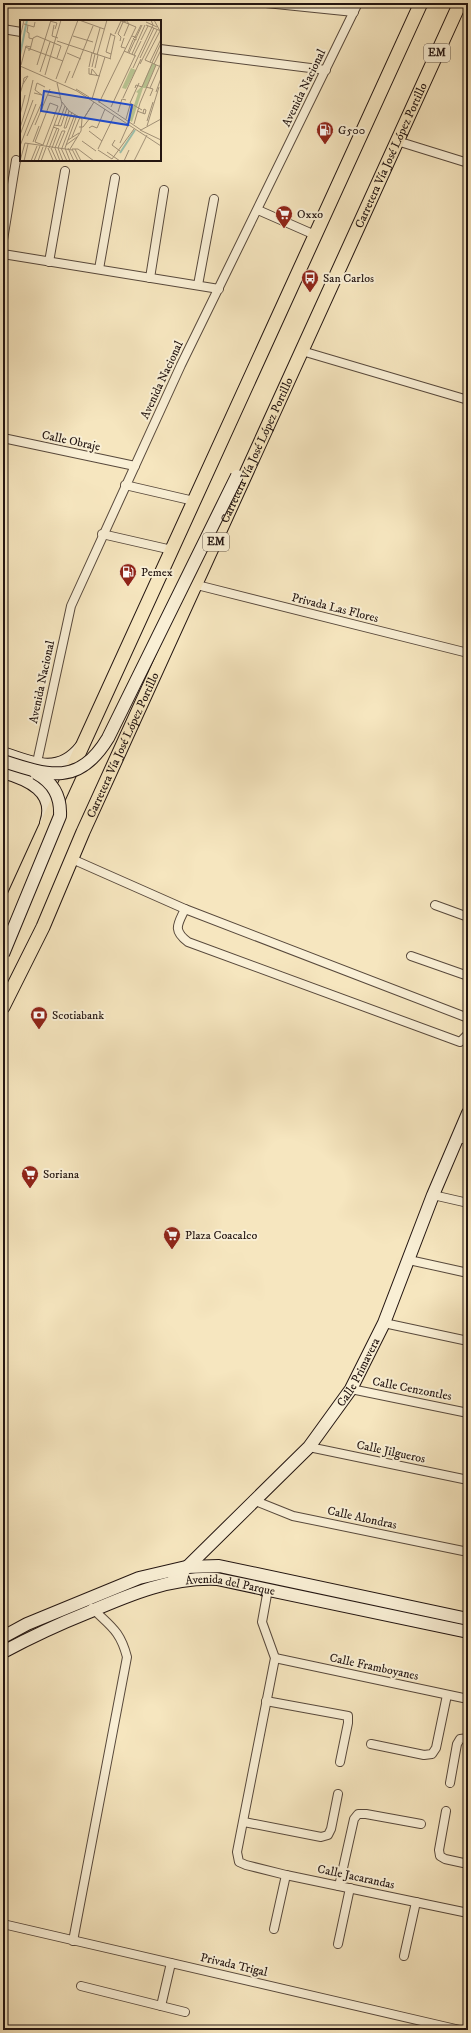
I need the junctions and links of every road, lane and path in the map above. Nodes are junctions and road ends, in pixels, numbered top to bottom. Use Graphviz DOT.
graph roads {
  1 [pos="266,3"];
  2 [pos="358,3"];
  3 [pos="421,3"];
  4 [pos="462,6"];
  5 [pos="354,12"];
  6 [pos="3,30"];
  7 [pos="20,32"];
  8 [pos="161,49"];
  9 [pos="326,70"];
  10 [pos="397,140"];
  11 [pos="16,160"];
  12 [pos="468,163"];
  13 [pos="64,171"];
  14 [pos="115,178"];
  15 [pos="164,190"];
  16 [pos="214,199"];
  17 [pos="258,210"];
  18 [pos="315,235"];
  19 [pos="3,240"];
  20 [pos="3,254"];
  21 [pos="50,262"];
  22 [pos="99,269"];
  23 [pos="150,278"];
  24 [pos="198,285"];
  25 [pos="219,289"];
  26 [pos="302,351"];
  27 [pos="284,390"];
  28 [pos="468,400"];
  29 [pos="3,438"];
  30 [pos="135,466"];
  31 [pos="125,485"];
  32 [pos="194,501"];
  33 [pos="102,534"];
  34 [pos="172,550"];
  35 [pos="196,586"];
  36 [pos="468,653"];
  37 [pos="83,744"];
  38 [pos="3,753"];
  39 [pos="3,761"];
  40 [pos="37,764"];
  41 [pos="3,772"];
  42 [pos="32,783"];
  43 [pos="44,831"];
  44 [pos="72,859"];
  45 [pos="435,905"];
  46 [pos="185,909"];
  47 [pos="5,913"];
  48 [pos="468,917"];
  49 [pos="3,954"];
  50 [pos="411,956"];
  51 [pos="468,976"];
  52 [pos="3,1007"];
  53 [pos="468,1018"];
  54 [pos="468,1034"];
  55 [pos="468,1113"];
  56 [pos="463,1138"];
  57 [pos="433,1195"];
  58 [pos="468,1203"];
  59 [pos="409,1260"];
  60 [pos="468,1273"];
  61 [pos="384,1323"];
  62 [pos="468,1341"];
  63 [pos="351,1389"];
  64 [pos="468,1413"];
  65 [pos="309,1447"];
  66 [pos="468,1480"];
  67 [pos="253,1500"];
  68 [pos="468,1552"];
  69 [pos="186,1567"];
  70 [pos="172,1582"];
  71 [pos="268,1589"];
  72 [pos="85,1600"];
  73 [pos="94,1610"];
  74 [pos="468,1619"];
  75 [pos="468,1632"];
  76 [pos="3,1637"];
  77 [pos="3,1652"];
  78 [pos="275,1658"];
  79 [pos="447,1695"];
  80 [pos="468,1699"];
  81 [pos="266,1701"];
  82 [pos="468,1738"];
  83 [pos="371,1744"];
  84 [pos="340,1762"];
  85 [pos="450,1783"];
  86 [pos="338,1794"];
  87 [pos="446,1811"];
  88 [pos="244,1822"];
  89 [pos="421,1824"];
  90 [pos="468,1864"];
  91 [pos="286,1875"];
  92 [pos="339,1886"];
  93 [pos="350,1888"];
  94 [pos="416,1902"];
  95 [pos="468,1913"];
  96 [pos="3,1924"];
  97 [pos="274,1930"];
  98 [pos="73,1941"];
  99 [pos="338,1944"];
  100 [pos="404,1956"];
  101 [pos="171,1963"];
  102 [pos="82,1986"];
  103 [pos="161,2006"];
  104 [pos="185,2012"];
  105 [pos="460,2030"];
  1 -- 5 [label="street"];
  2 -- 5 [label="street, Avenida Nacional"];
  3 -- 18 [label="main road"];
  4 -- 10 [label="main road, Carretera Vía José López Portillo / EM"];
  5 -- 9 [label="street, Avenida Nacional"];
  6 -- 7 [label="street"];
  8 -- 9 [label="street"];
  9 -- 17 [label="street, Avenida Nacional"];
  10 -- 12 [label="street"];
  10 -- 26 [label="main road, Carretera Vía José López Portillo / EM"];
  11 -- 19 [label="street"];
  13 -- 21 [label="street"];
  14 -- 22 [label="street"];
  15 -- 23 [label="street"];
  16 -- 24 [label="street"];
  17 -- 18 [label="street"];
  17 -- 25 [label="street, Avenida Nacional"];
  18 -- 32 [label="main road"];
  20 -- 21 [label="street"];
  21 -- 22 [label="street"];
  22 -- 23 [label="street"];
  23 -- 24 [label="street"];
  24 -- 25 [label="street"];
  25 -- 30 [label="street, Avenida Nacional"];
  26 -- 27 [label="main road, Carretera Vía José López Portillo / EM"];
  26 -- 28 [label="street"];
  27 -- 35 [label="main road, Carretera Vía José López Portillo / EM"];
  27 -- 39 [label="street, bridge"];
  29 -- 30 [label="street, Calle Obraje"];
  30 -- 31 [label="street, Avenida Nacional"];
  31 -- 32 [label="street"];
  31 -- 33 [label="street, Avenida Nacional"];
  32 -- 34 [label="main road"];
  33 -- 34 [label="street"];
  33 -- 40 [label="street, Avenida Nacional"];
  34 -- 37 [label="main road"];
  35 -- 36 [label="street, Privada Las Flores"];
  35 -- 44 [label="main road, Carretera Vía José López Portillo / EM"];
  37 -- 40 [label="street"];
  37 -- 43 [label="main road"];
  38 -- 40 [label="street"];
  39 -- 49 [label="street, bridge"];
  40 -- 42 [label="street, Avenida Nacional"];
  41 -- 42 [label="street"];
  42 -- 43 [label="street"];
  43 -- 47 [label="main road"];
  44 -- 46 [label="street"];
  44 -- 52 [label="main road, Carretera Vía José López Portillo / EM"];
  45 -- 48 [label="street"];
  46 -- 53 [label="street"];
  46 -- 54 [label="street"];
  50 -- 51 [label="street"];
  55 -- 56 [label="street, Calle Primavera"];
  56 -- 57 [label="street, Calle Primavera"];
  57 -- 58 [label="street"];
  57 -- 59 [label="street, Calle Primavera"];
  59 -- 60 [label="street"];
  59 -- 61 [label="street, Calle Primavera"];
  61 -- 62 [label="street"];
  61 -- 63 [label="street, Calle Primavera"];
  63 -- 64 [label="street, Calle Cenzontles"];
  63 -- 65 [label="street, Calle Primavera"];
  65 -- 66 [label="street, Calle Jilgueros"];
  65 -- 67 [label="street, Calle Primavera"];
  67 -- 68 [label="street, Calle Alondras"];
  67 -- 69 [label="street, Calle Primavera"];
  69 -- 70 [label="street, Calle Primavera"];
  69 -- 72 [label="street, Avenida del Parque"];
  69 -- 74 [label="street, Avenida del Parque"];
  70 -- 71 [label="street, Avenida del Parque"];
  70 -- 73 [label="street, Avenida del Parque"];
  71 -- 75 [label="street, Avenida del Parque"];
  71 -- 78 [label="street"];
  72 -- 73 [label="street"];
  72 -- 76 [label="street, Avenida del Parque"];
  73 -- 77 [label="street, Avenida del Parque"];
  73 -- 98 [label="street"];
  78 -- 79 [label="street, Calle Framboyanes"];
  78 -- 81 [label="street"];
  79 -- 80 [label="street, Calle Framboyanes"];
  79 -- 83 [label="street"];
  81 -- 84 [label="street"];
  81 -- 88 [label="street"];
  82 -- 85 [label="street"];
  86 -- 88 [label="street"];
  87 -- 90 [label="street"];
  88 -- 91 [label="street, Calle Jacarandas"];
  89 -- 92 [label="street"];
  91 -- 92 [label="street, Calle Jacarandas"];
  91 -- 97 [label="street"];
  92 -- 93 [label="street, Calle Jacarandas"];
  93 -- 94 [label="street, Calle Jacarandas"];
  93 -- 99 [label="street"];
  94 -- 95 [label="street, Calle Jacarandas"];
  94 -- 100 [label="street"];
  96 -- 98 [label="street, Privada Trigal"];
  98 -- 101 [label="street, Privada Trigal"];
  101 -- 103 [label="street"];
  101 -- 105 [label="street, Privada Trigal"];
  102 -- 103 [label="street"];
  103 -- 104 [label="street"];
}
